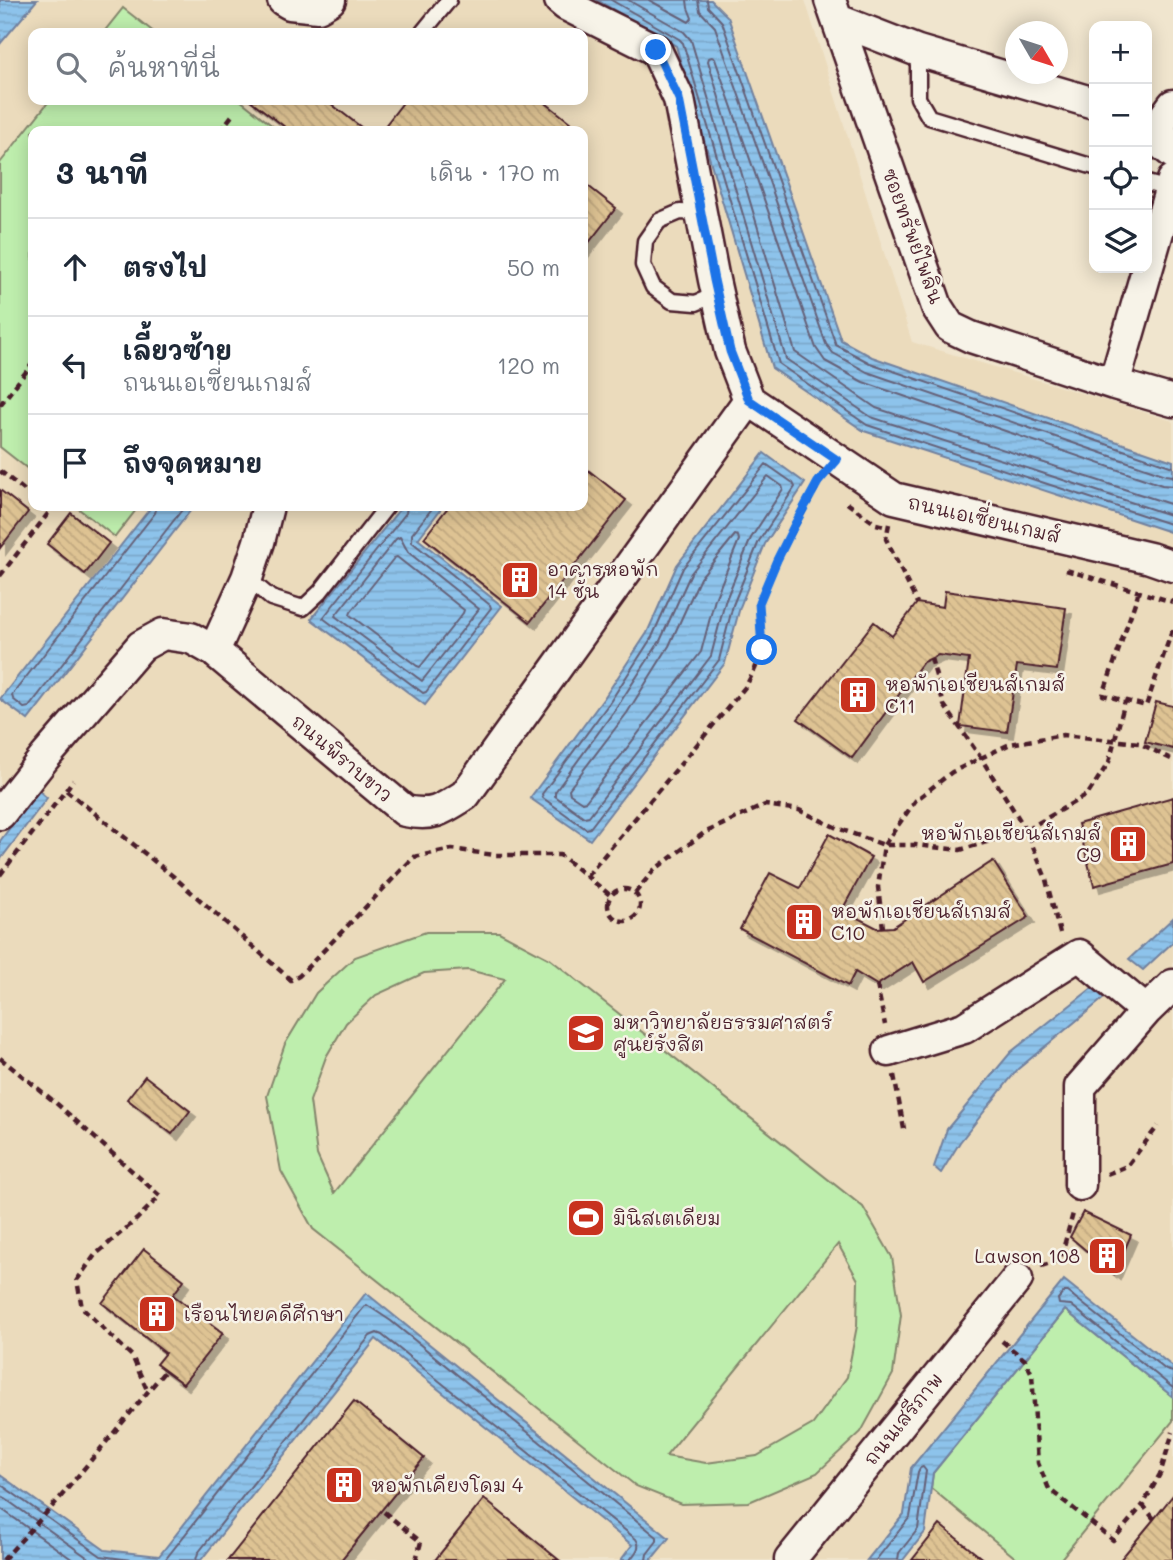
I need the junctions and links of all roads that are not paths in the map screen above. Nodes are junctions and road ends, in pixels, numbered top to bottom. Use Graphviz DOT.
graph roads {
  1 [pos="283,0"];
  2 [pos="330,0"];
  3 [pos="449,0"];
  4 [pos="559,0"];
  5 [pos="834,10"];
  6 [pos="426,28"];
  7 [pos="918,51"];
  8 [pos="1089,102"];
  9 [pos="1160,115"];
  10 [pos="1173,153"];
  11 [pos="1089,165"];
  12 [pos="1163,184"];
  13 [pos="702,213"];
  14 [pos="717,294"];
  15 [pos="1114,384"];
  16 [pos="749,400"];
  17 [pos="1173,401"];
  18 [pos="267,511"];
  19 [pos="383,511"];
  20 [pos="1161,562"];
  21 [pos="247,578"];
  22 [pos="214,651"];
  23 [pos="0,814"];
  24 [pos="1173,985"];
  25 [pos="1146,1011"];
  26 [pos="889,1051"];
  27 [pos="1080,1185"];
  28 [pos="1017,1279"];
  29 [pos="790,1560"];
  1 -- 2 [label="street"];
  3 -- 6 [label="lane"];
  4 -- 13 [label="street"];
  5 -- 7 [label="street"];
  5 -- 15 [label="street, ซอยทรัพย์ไพลิน"];
  7 -- 8 [label="street"];
  7 -- 11 [label="lane"];
  9 -- 10 [label="street"];
  12 -- 15 [label="street"];
  13 -- 14 [label="street"];
  13 -- 14 [label="lane"];
  14 -- 16 [label="street"];
  15 -- 17 [label="street, ซอยทรัพย์ไพลิน"];
  16 -- 20 [label="street, ถนนเอเซี่ยนเกมส์"];
  16 -- 22 [label="street, ถนนพิราบขาว"];
  18 -- 21 [label="street"];
  19 -- 21 [label="lane"];
  21 -- 22 [label="street"];
  22 -- 23 [label="street, ถนนพิราบขาว"];
  24 -- 25 [label="street"];
  25 -- 26 [label="street"];
  25 -- 27 [label="street"];
  28 -- 29 [label="street, ถนนเสรีภาพ"];
}
